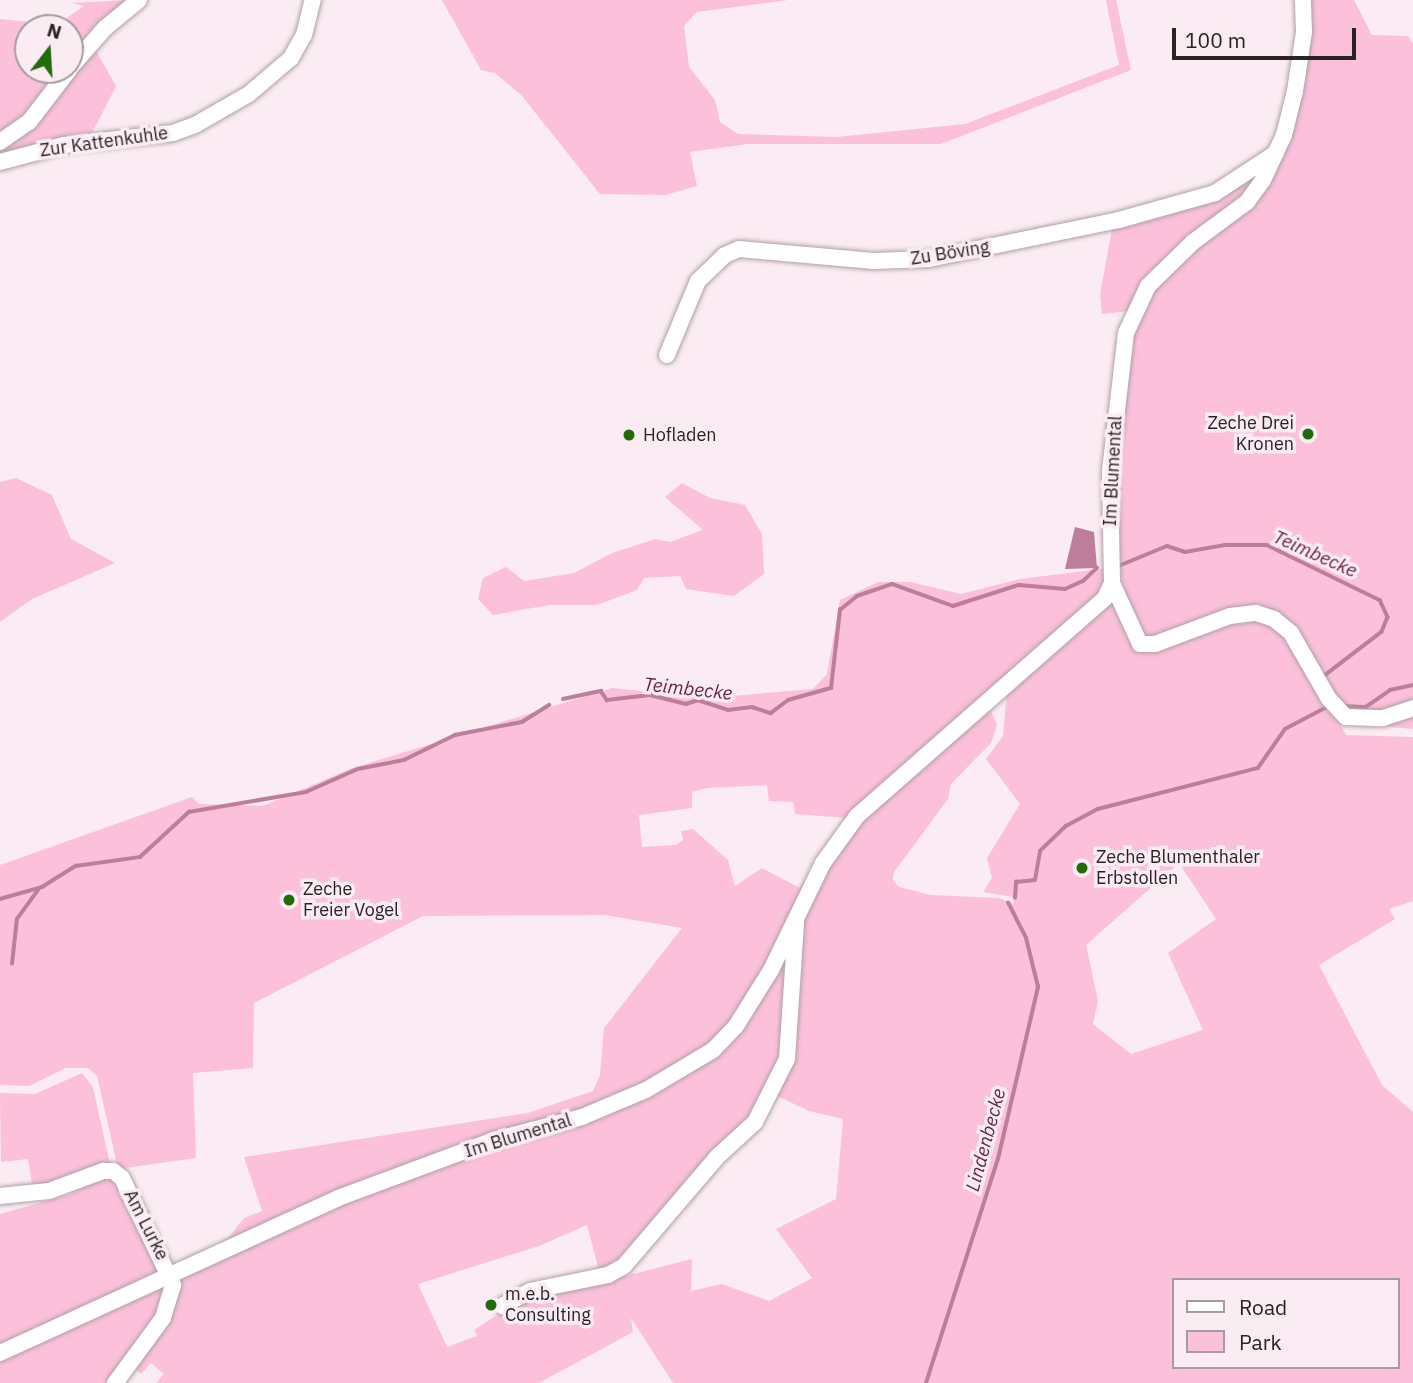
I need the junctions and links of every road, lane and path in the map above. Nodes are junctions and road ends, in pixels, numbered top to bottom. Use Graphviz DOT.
graph roads {
  1 [pos="139,0"];
  2 [pos="313,0"];
  3 [pos="1303,0"];
  4 [pos="84,52"];
  5 [pos="57,84"];
  6 [pos="0,142"];
  7 [pos="1276,153"];
  8 [pos="0,162"];
  9 [pos="667,355"];
  10 [pos="1111,583"];
  11 [pos="1413,708"];
  12 [pos="796,917"];
  13 [pos="0,1196"];
  14 [pos="172,1274"];
  15 [pos="502,1306"];
  16 [pos="0,1353"];
  17 [pos="115,1383"];
  1 -- 4 [label="street"];
  2 -- 8 [label="street, Zur Kattenkuhle"];
  3 -- 7 [label="street, Im Blumental"];
  5 -- 6 [label="street"];
  7 -- 9 [label="street, Zu Böving"];
  7 -- 10 [label="street, Im Blumental"];
  10 -- 11 [label="street"];
  10 -- 12 [label="street, Im Blumental"];
  12 -- 14 [label="street, Im Blumental"];
  12 -- 15 [label="street, Im Blumental"];
  13 -- 14 [label="street, Am Lurke"];
  14 -- 16 [label="street, Im Blumental"];
  14 -- 17 [label="street"];
}
